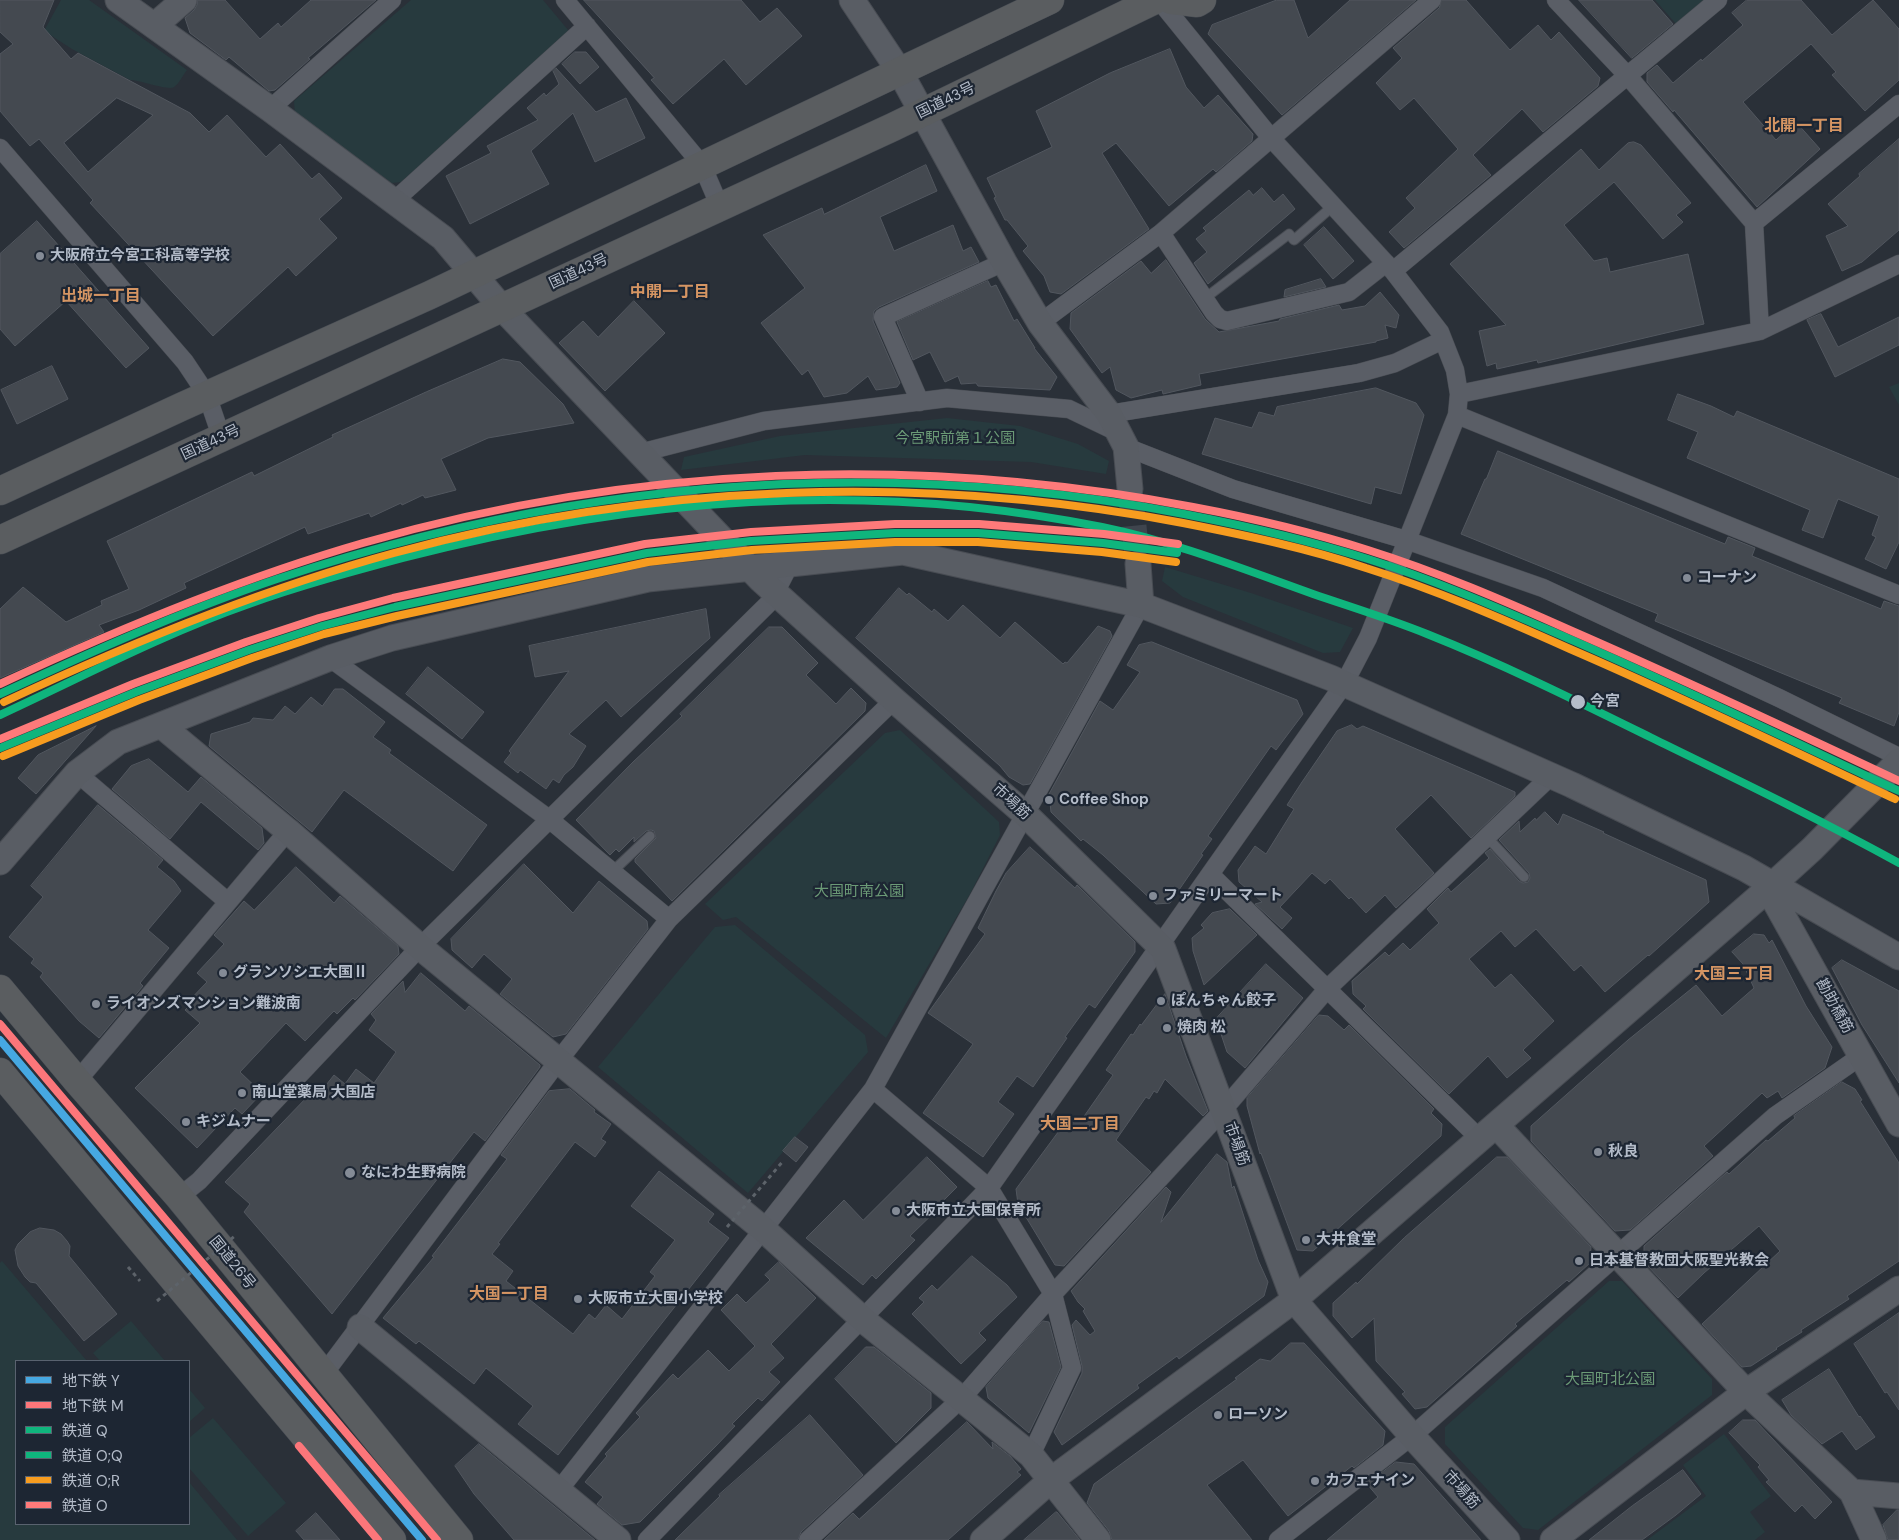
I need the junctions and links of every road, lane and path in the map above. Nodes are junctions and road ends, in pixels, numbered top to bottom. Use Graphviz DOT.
graph roads {
  1 [pos="118,0"];
  2 [pos="184,0"];
  3 [pos="392,0"];
  4 [pos="565,0"];
  5 [pos="1050,0"];
  6 [pos="1155,0"];
  7 [pos="1159,0"];
  8 [pos="1171,0"];
  9 [pos="1202,0"];
  10 [pos="1432,0"];
  11 [pos="1556,0"];
  12 [pos="1718,0"];
  13 [pos="859,2"];
  14 [pos="154,26"];
  15 [pos="587,26"];
  16 [pos="900,72"];
  17 [pos="1627,75"];
  18 [pos="1899,104"];
  19 [pos="270,109"];
  20 [pos="922,113"];
  21 [pos="1271,138"];
  22 [pos="0,148"];
  23 [pos="702,165"];
  24 [pos="394,201"];
  25 [pos="1334,206"];
  26 [pos="720,207"];
  27 [pos="1754,223"];
  28 [pos="1161,233"];
  29 [pos="1004,262"];
  30 [pos="1899,264"];
  31 [pos="1390,267"];
  32 [pos="474,274"];
  33 [pos="1204,299"];
  34 [pos="502,308"];
  35 [pos="1040,323"];
  36 [pos="1760,331"];
  37 [pos="1443,340"];
  38 [pos="1459,394"];
  39 [pos="207,395"];
  40 [pos="920,402"];
  41 [pos="1457,415"];
  42 [pos="1118,432"];
  43 [pos="222,439"];
  44 [pos="640,453"];
  45 [pos="1130,488"];
  46 [pos="0,491"];
  47 [pos="0,540"];
  48 [pos="1406,540"];
  49 [pos="791,562"];
  50 [pos="1138,564"];
  51 [pos="749,567"];
  52 [pos="775,593"];
  53 [pos="1899,595"];
  54 [pos="1141,605"];
  55 [pos="330,658"];
  56 [pos="1344,684"];
  57 [pos="894,700"];
  58 [pos="162,726"];
  59 [pos="1899,757"];
  60 [pos="1899,761"];
  61 [pos="77,773"];
  62 [pos="1551,776"];
  63 [pos="1025,814"];
  64 [pos="549,820"];
  65 [pos="288,831"];
  66 [pos="650,836"];
  67 [pos="1487,837"];
  68 [pos="0,862"];
  69 [pos="612,871"];
  70 [pos="1210,874"];
  71 [pos="1524,877"];
  72 [pos="1771,887"];
  73 [pos="228,902"];
  74 [pos="669,919"];
  75 [pos="1160,945"];
  76 [pos="420,946"];
  77 [pos="1899,957"];
  78 [pos="1328,988"];
  79 [pos="0,989"];
  80 [pos="1861,1056"];
  81 [pos="559,1060"];
  82 [pos="0,1072"];
  83 [pos="77,1081"];
  84 [pos="873,1089"];
  85 [pos="1223,1110"];
  86 [pos="1899,1124"];
  87 [pos="1488,1132"];
  88 [pos="784,1160"];
  89 [pos="989,1188"];
  90 [pos="179,1197"];
  91 [pos="727,1227"];
  92 [pos="763,1230"];
  93 [pos="236,1235"];
  94 [pos="1618,1255"];
  95 [pos="1899,1289"];
  96 [pos="1053,1294"];
  97 [pos="1294,1300"];
  98 [pos="157,1301"];
  99 [pos="862,1318"];
  100 [pos="360,1327"];
  101 [pos="323,1375"];
  102 [pos="1746,1392"];
  103 [pos="962,1398"];
  104 [pos="1412,1436"];
  105 [pos="1031,1454"];
  106 [pos="1051,1480"];
  107 [pos="559,1490"];
  108 [pos="1852,1492"];
  109 [pos="1899,1496"];
  110 [pos="392,1540"];
  111 [pos="459,1540"];
  112 [pos="618,1540"];
  113 [pos="647,1540"];
  114 [pos="808,1540"];
  115 [pos="983,1540"];
  116 [pos="1098,1540"];
  117 [pos="1278,1540"];
  118 [pos="1507,1540"];
  119 [pos="1553,1540"];
  120 [pos="1874,1540"];
  1 -- 14 [label="street, 市場筋"];
  2 -- 14 [label="street"];
  3 -- 19 [label="street"];
  4 -- 15 [label="street"];
  5 -- 16 [label="highway"];
  6 -- 20 [label="highway, 国道43号"];
  7 -- 21 [label="street"];
  8 -- 9 [label="highway"];
  10 -- 21 [label="street"];
  11 -- 17 [label="street"];
  12 -- 17 [label="street"];
  13 -- 16 [label="street"];
  14 -- 19 [label="street, 市場筋"];
  15 -- 23 [label="street"];
  15 -- 24 [label="street"];
  16 -- 20 [label="street"];
  16 -- 23 [label="highway"];
  17 -- 27 [label="street"];
  17 -- 31 [label="street"];
  18 -- 27 [label="street"];
  19 -- 24 [label="street, 市場筋"];
  20 -- 26 [label="highway, 国道43号"];
  20 -- 29 [label="street"];
  21 -- 25 [label="street"];
  21 -- 28 [label="street"];
  22 -- 39 [label="street"];
  23 -- 26 [label="street"];
  23 -- 32 [label="highway"];
  24 -- 32 [label="street, 市場筋"];
  25 -- 31 [label="street"];
  25 -- 33 [label="lane"];
  26 -- 34 [label="highway, 国道43号"];
  27 -- 36 [label="street"];
  28 -- 33 [label="street"];
  28 -- 35 [label="street"];
  29 -- 35 [label="street"];
  29 -- 40 [label="street"];
  30 -- 36 [label="street"];
  31 -- 33 [label="street"];
  31 -- 37 [label="street"];
  32 -- 34 [label="street, 市場筋"];
  32 -- 39 [label="highway"];
  34 -- 43 [label="highway, 国道43号"];
  34 -- 44 [label="street, 市場筋"];
  35 -- 42 [label="street"];
  36 -- 38 [label="street"];
  37 -- 38 [label="street"];
  37 -- 42 [label="street"];
  38 -- 41 [label="street"];
  39 -- 43 [label="street"];
  39 -- 46 [label="highway"];
  40 -- 42 [label="street"];
  40 -- 44 [label="street"];
  41 -- 48 [label="street"];
  41 -- 53 [label="street"];
  42 -- 45 [label="street"];
  42 -- 48 [label="street"];
  43 -- 47 [label="highway, 国道43号"];
  44 -- 51 [label="street, 市場筋"];
  48 -- 56 [label="street"];
  48 -- 59 [label="street"];
  49 -- 51 [label="street"];
  49 -- 52 [label="street"];
  49 -- 54 [label="street"];
  50 -- 54 [label="street"];
  51 -- 52 [label="street, 市場筋"];
  51 -- 55 [label="street"];
  52 -- 57 [label="street, 市場筋"];
  52 -- 64 [label="street"];
  54 -- 56 [label="street"];
  54 -- 63 [label="street"];
  55 -- 58 [label="street"];
  55 -- 64 [label="street"];
  56 -- 62 [label="street"];
  56 -- 70 [label="street"];
  57 -- 63 [label="street, 市場筋"];
  57 -- 74 [label="street"];
  58 -- 61 [label="street"];
  58 -- 65 [label="street"];
  60 -- 72 [label="street"];
  61 -- 68 [label="street"];
  61 -- 73 [label="street"];
  62 -- 67 [label="street"];
  62 -- 72 [label="street"];
  63 -- 75 [label="street, 市場筋"];
  63 -- 84 [label="street"];
  64 -- 69 [label="street"];
  64 -- 76 [label="street"];
  65 -- 73 [label="street"];
  65 -- 76 [label="street"];
  66 -- 69 [label="lane"];
  67 -- 71 [label="lane"];
  67 -- 78 [label="street"];
  69 -- 74 [label="street"];
  70 -- 75 [label="street"];
  70 -- 78 [label="street"];
  72 -- 77 [label="street"];
  72 -- 80 [label="street, 勘助橋筋"];
  72 -- 87 [label="street"];
  73 -- 83 [label="street"];
  74 -- 81 [label="street"];
  75 -- 85 [label="street, 市場筋"];
  75 -- 89 [label="street"];
  76 -- 81 [label="street"];
  76 -- 90 [label="street"];
  78 -- 85 [label="street"];
  78 -- 87 [label="street"];
  79 -- 83 [label="highway, 国道26号"];
  80 -- 86 [label="street, 勘助橋筋"];
  80 -- 94 [label="street"];
  81 -- 92 [label="street"];
  81 -- 100 [label="street"];
  82 -- 110 [label="highway"];
  83 -- 90 [label="highway, 国道26号"];
  84 -- 89 [label="street"];
  84 -- 92 [label="street"];
  85 -- 96 [label="street"];
  85 -- 97 [label="street, 市場筋"];
  87 -- 94 [label="street"];
  87 -- 97 [label="street"];
  88 -- 91 [label="path, bridge"];
  89 -- 96 [label="street"];
  89 -- 99 [label="street"];
  90 -- 101 [label="highway, 国道26号"];
  92 -- 99 [label="street"];
  92 -- 107 [label="street"];
  93 -- 98 [label="path, bridge"];
  94 -- 102 [label="street"];
  94 -- 104 [label="street"];
  95 -- 102 [label="street"];
  96 -- 103 [label="street"];
  96 -- 105 [label="street"];
  97 -- 104 [label="street, 市場筋"];
  97 -- 106 [label="street"];
  99 -- 103 [label="street"];
  99 -- 113 [label="street"];
  100 -- 101 [label="street"];
  100 -- 107 [label="street"];
  101 -- 111 [label="highway, 国道26号"];
  102 -- 108 [label="street"];
  102 -- 119 [label="street"];
  103 -- 105 [label="street"];
  103 -- 114 [label="street"];
  104 -- 117 [label="street"];
  104 -- 118 [label="street, 市場筋"];
  105 -- 106 [label="street"];
  106 -- 115 [label="street"];
  106 -- 116 [label="street"];
  107 -- 112 [label="street"];
  108 -- 109 [label="street"];
  108 -- 120 [label="street"];
}
